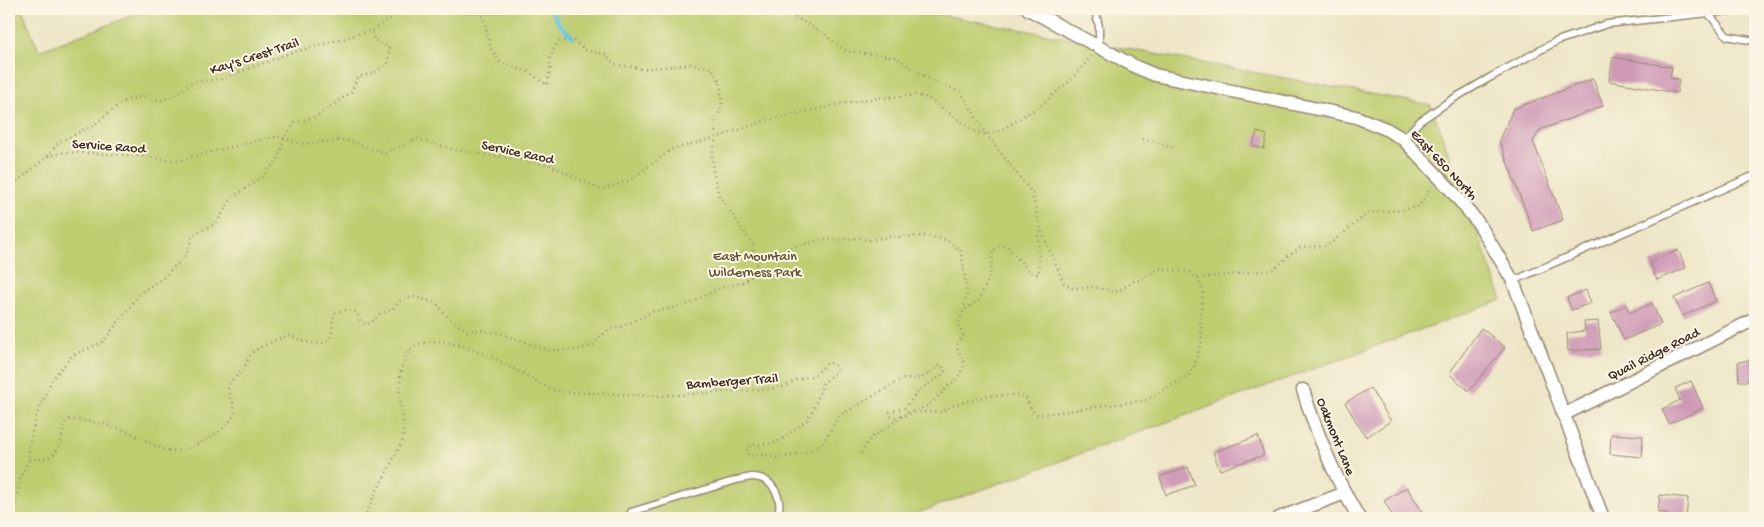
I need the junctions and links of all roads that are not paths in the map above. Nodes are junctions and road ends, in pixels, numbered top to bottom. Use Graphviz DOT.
graph roads {
  1 [pos="1028,9"];
  2 [pos="1095,9"];
  3 [pos="1746,9"];
  4 [pos="1708,13"];
  5 [pos="1755,41"];
  6 [pos="1099,46"];
  7 [pos="1403,139"];
  8 [pos="1755,175"];
  9 [pos="1513,281"];
  10 [pos="1755,318"];
  11 [pos="1303,390"];
  12 [pos="1564,414"];
  13 [pos="1345,493"];
  14 [pos="631,512"];
  15 [pos="777,518"];
  16 [pos="1279,518"];
  17 [pos="1359,518"];
  18 [pos="1603,518"];
  1 -- 6 [label="street, East 650 North"];
  2 -- 6 [label="lane"];
  3 -- 4 [label="lane"];
  4 -- 5 [label="lane"];
  4 -- 7 [label="lane"];
  6 -- 7 [label="street, East 650 North"];
  7 -- 9 [label="street, East 650 North"];
  8 -- 9 [label="lane"];
  9 -- 12 [label="street, East 650 North"];
  10 -- 12 [label="street, Quail Ridge Road"];
  11 -- 13 [label="street, Oakmont Lane"];
  12 -- 18 [label="street, East 650 North"];
  13 -- 16 [label="street, Oakmont Lane"];
  13 -- 17 [label="street, Oakmont Lane"];
  14 -- 15 [label="lane"];
}
